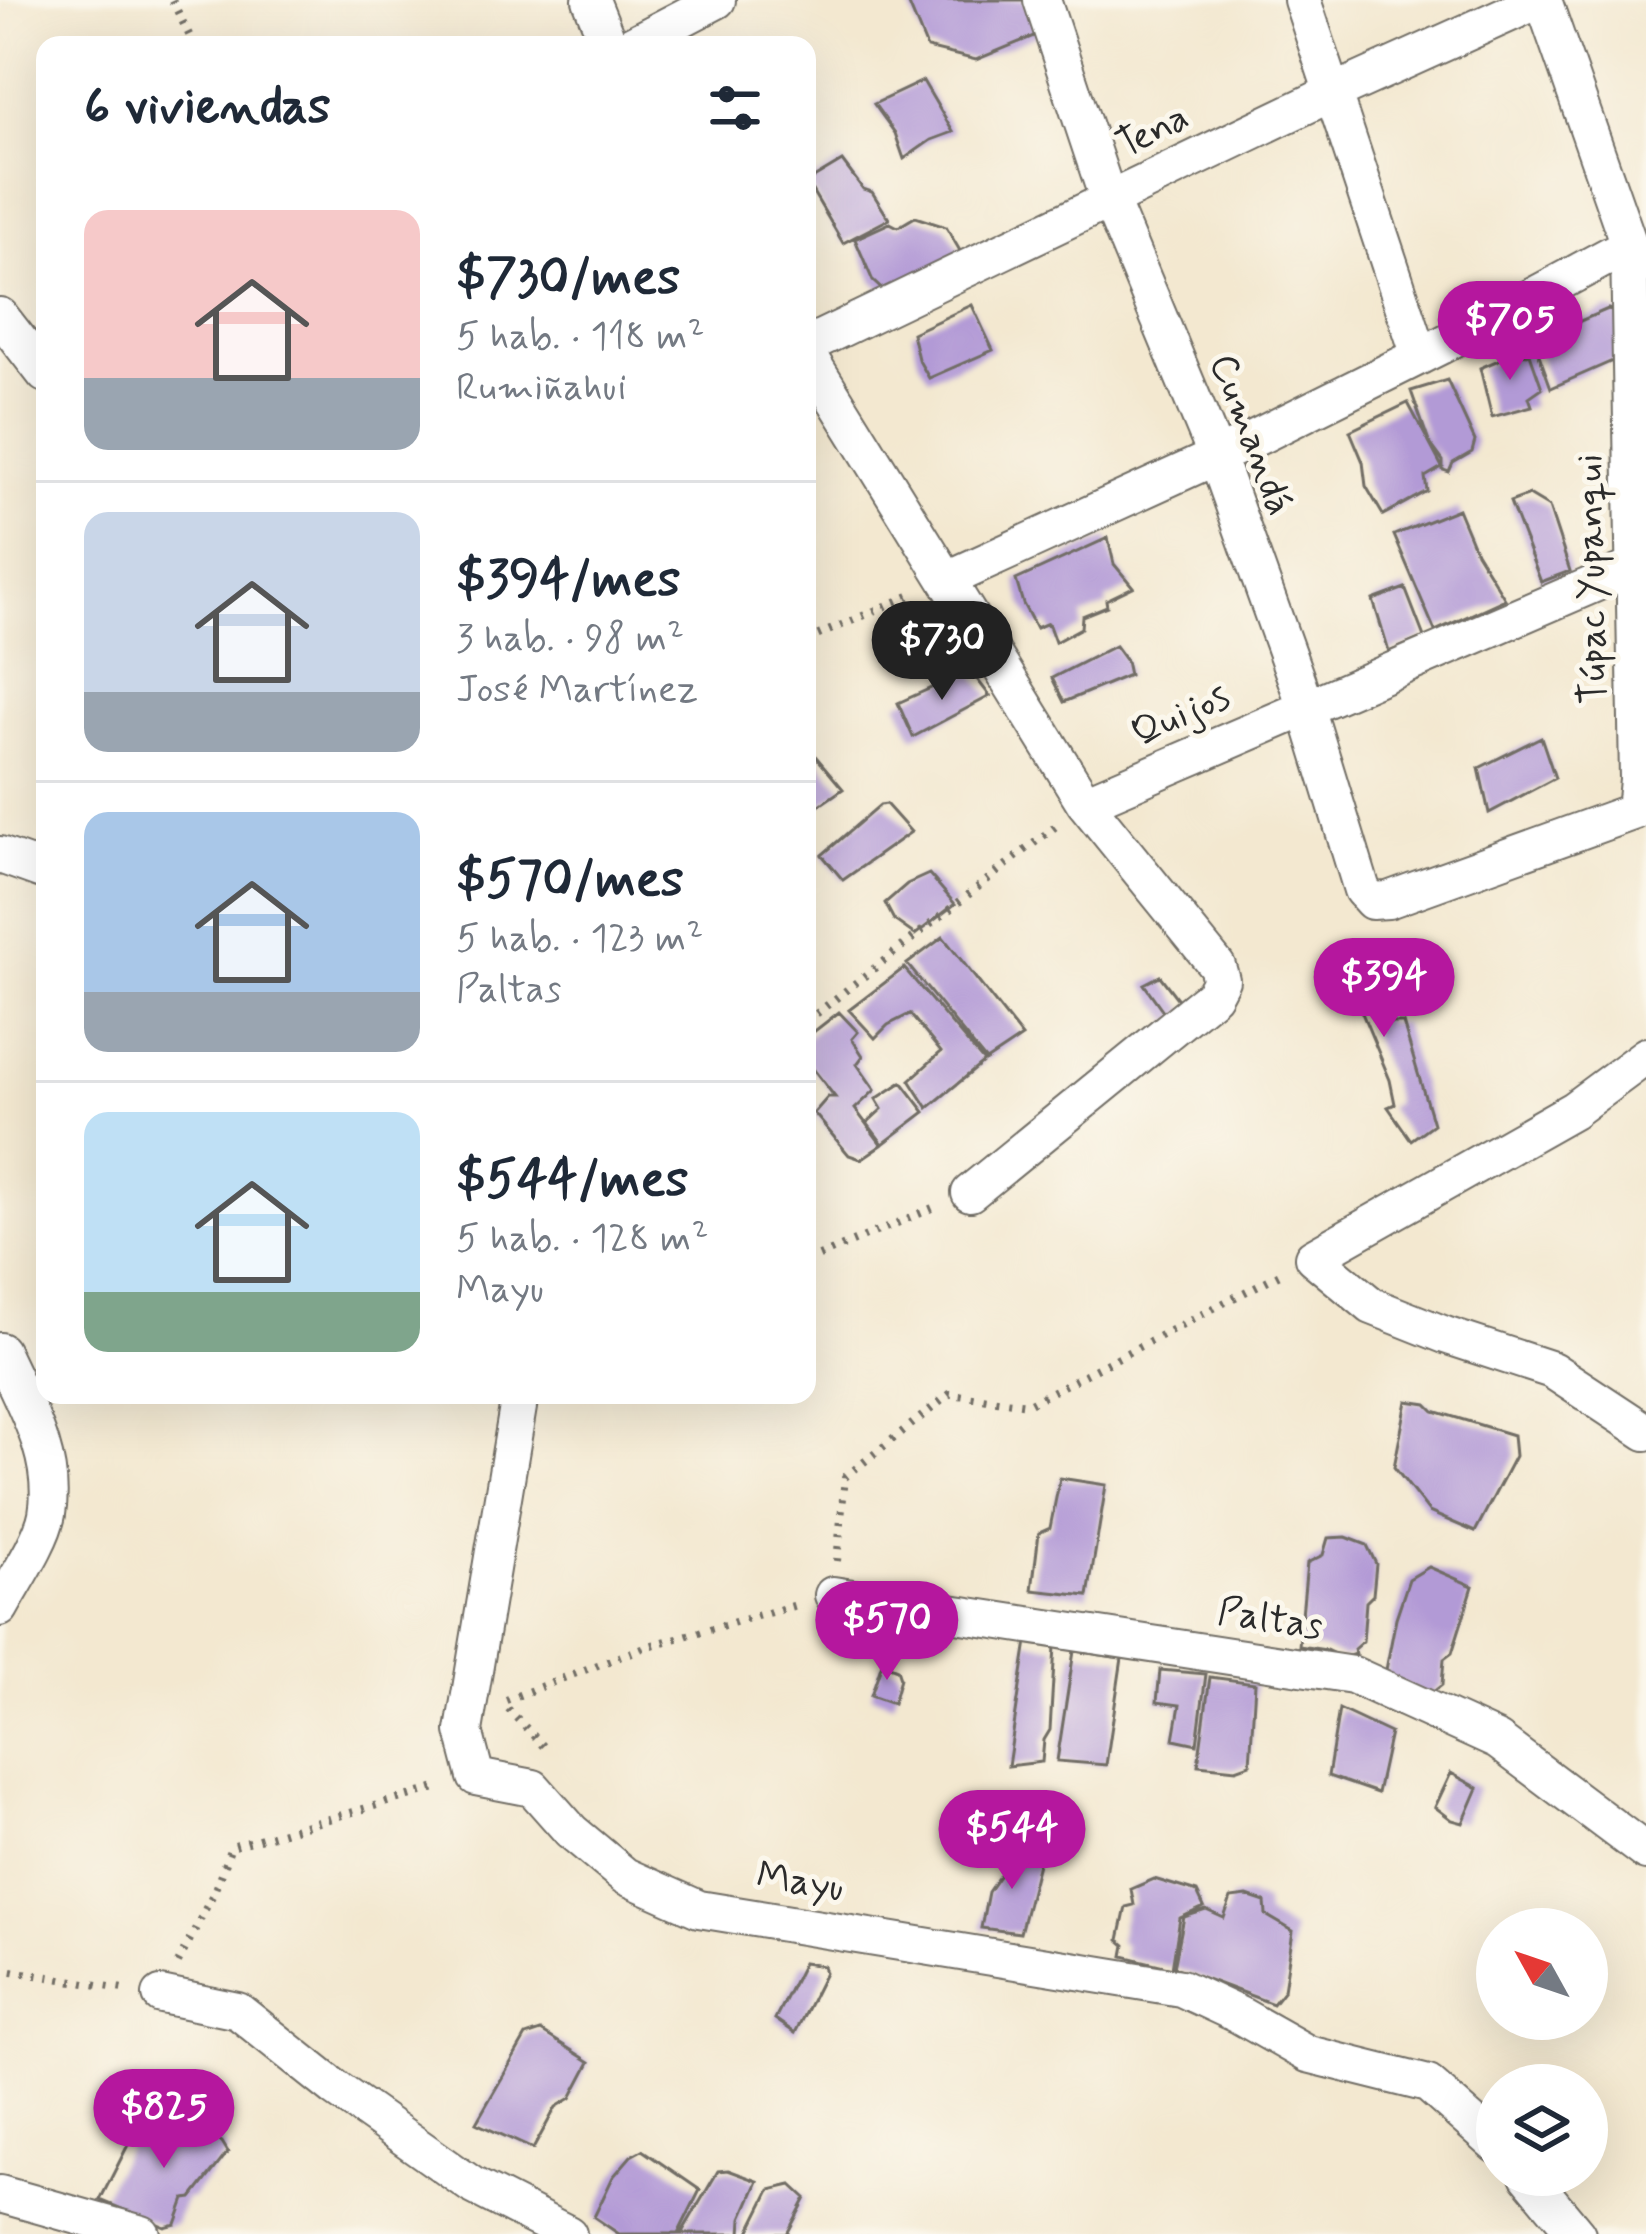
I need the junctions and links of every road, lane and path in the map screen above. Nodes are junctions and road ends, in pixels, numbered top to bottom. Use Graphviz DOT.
graph roads {
  1 [pos="172,0"];
  2 [pos="591,0"];
  3 [pos="717,0"];
  4 [pos="1042,0"];
  5 [pos="1302,0"];
  6 [pos="1541,0"];
  7 [pos="190,36"];
  8 [pos="605,36"];
  9 [pos="648,36"];
  10 [pos="1334,93"];
  11 [pos="1111,200"];
  12 [pos="1629,245"];
  13 [pos="0,316"];
  14 [pos="816,345"];
  15 [pos="1420,356"];
  16 [pos="36,362"];
  17 [pos="816,364"];
  18 [pos="1216,455"];
  19 [pos="1636,566"];
  20 [pos="948,579"];
  21 [pos="816,636"];
  22 [pos="1306,707"];
  23 [pos="1085,803"];
  24 [pos="0,855"];
  25 [pos="36,868"];
  26 [pos="1372,902"];
  27 [pos="816,1014"];
  28 [pos="1646,1056"];
  29 [pos="970,1192"];
  30 [pos="819,1256"];
  31 [pos="0,1352"];
  32 [pos="518,1404"];
  33 [pos="1646,1432"];
  34 [pos="833,1595"];
  35 [pos="0,1608"];
  36 [pos="476,1777"];
  37 [pos="1646,1852"];
  38 [pos="0,1969"];
  39 [pos="161,1995"];
  40 [pos="1476,2127"];
  41 [pos="0,2194"];
  42 [pos="1545,2196"];
  43 [pos="142,2234"];
  44 [pos="568,2234"];
  45 [pos="1577,2234"];
  1 -- 7 [label="path"];
  2 -- 8 [label="street"];
  3 -- 9 [label="street"];
  4 -- 11 [label="street, Cumandá"];
  5 -- 10 [label="street"];
  6 -- 10 [label="street, Tena"];
  6 -- 12 [label="street, Túpac Yupanqui"];
  10 -- 11 [label="street, Tena"];
  10 -- 15 [label="street"];
  11 -- 14 [label="street, Tena"];
  11 -- 18 [label="street, Cumandá"];
  12 -- 15 [label="street"];
  12 -- 19 [label="street, Túpac Yupanqui"];
  13 -- 16 [label="street"];
  15 -- 18 [label="street"];
  17 -- 20 [label="street"];
  18 -- 20 [label="street"];
  18 -- 22 [label="street, Cumandá"];
  19 -- 22 [label="street, Quijos"];
  19 -- 26 [label="street, Túpac Yupanqui"];
  20 -- 21 [label="path"];
  20 -- 23 [label="street"];
  22 -- 23 [label="street, Quijos"];
  22 -- 26 [label="street, Cumandá"];
  23 -- 27 [label="path"];
  23 -- 29 [label="street"];
  24 -- 25 [label="street"];
  28 -- 33 [label="street"];
  29 -- 30 [label="path"];
  31 -- 35 [label="street"];
  32 -- 36 [label="street"];
  34 -- 37 [label="street, Paltas"];
  36 -- 39 [label="path"];
  36 -- 40 [label="street, Mayu"];
  38 -- 39 [label="path"];
  39 -- 44 [label="street"];
  41 -- 43 [label="street"];
  42 -- 45 [label="street"];
}
